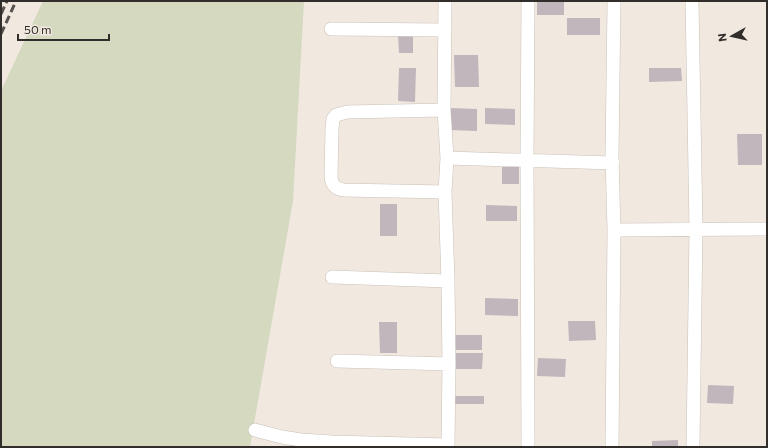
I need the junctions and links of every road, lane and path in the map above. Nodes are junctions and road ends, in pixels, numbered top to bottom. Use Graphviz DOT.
graph roads {
  1 [pos="445,1"];
  2 [pos="528,1"];
  3 [pos="614,1"];
  4 [pos="692,1"];
  5 [pos="331,29"];
  6 [pos="445,30"];
  7 [pos="444,110"];
  8 [pos="447,158"];
  9 [pos="527,160"];
  10 [pos="612,163"];
  11 [pos="445,192"];
  12 [pos="696,229"];
  13 [pos="767,229"];
  14 [pos="614,230"];
  15 [pos="332,277"];
  16 [pos="448,282"];
  17 [pos="337,361"];
  18 [pos="449,364"];
  19 [pos="254,430"];
  20 [pos="448,446"];
  21 [pos="528,447"];
  22 [pos="612,447"];
  23 [pos="693,447"];
  1 -- 6 [label="street"];
  2 -- 9 [label="street"];
  3 -- 10 [label="street"];
  4 -- 12 [label="street"];
  5 -- 6 [label="street"];
  6 -- 7 [label="street"];
  7 -- 8 [label="street"];
  7 -- 11 [label="street"];
  8 -- 9 [label="street"];
  8 -- 11 [label="street"];
  9 -- 10 [label="street"];
  9 -- 21 [label="street"];
  10 -- 14 [label="street"];
  11 -- 16 [label="street"];
  12 -- 13 [label="street"];
  12 -- 14 [label="street"];
  12 -- 23 [label="street"];
  14 -- 22 [label="street"];
  15 -- 16 [label="street"];
  16 -- 18 [label="street"];
  17 -- 18 [label="street"];
  18 -- 20 [label="street"];
  19 -- 20 [label="street"];
}
